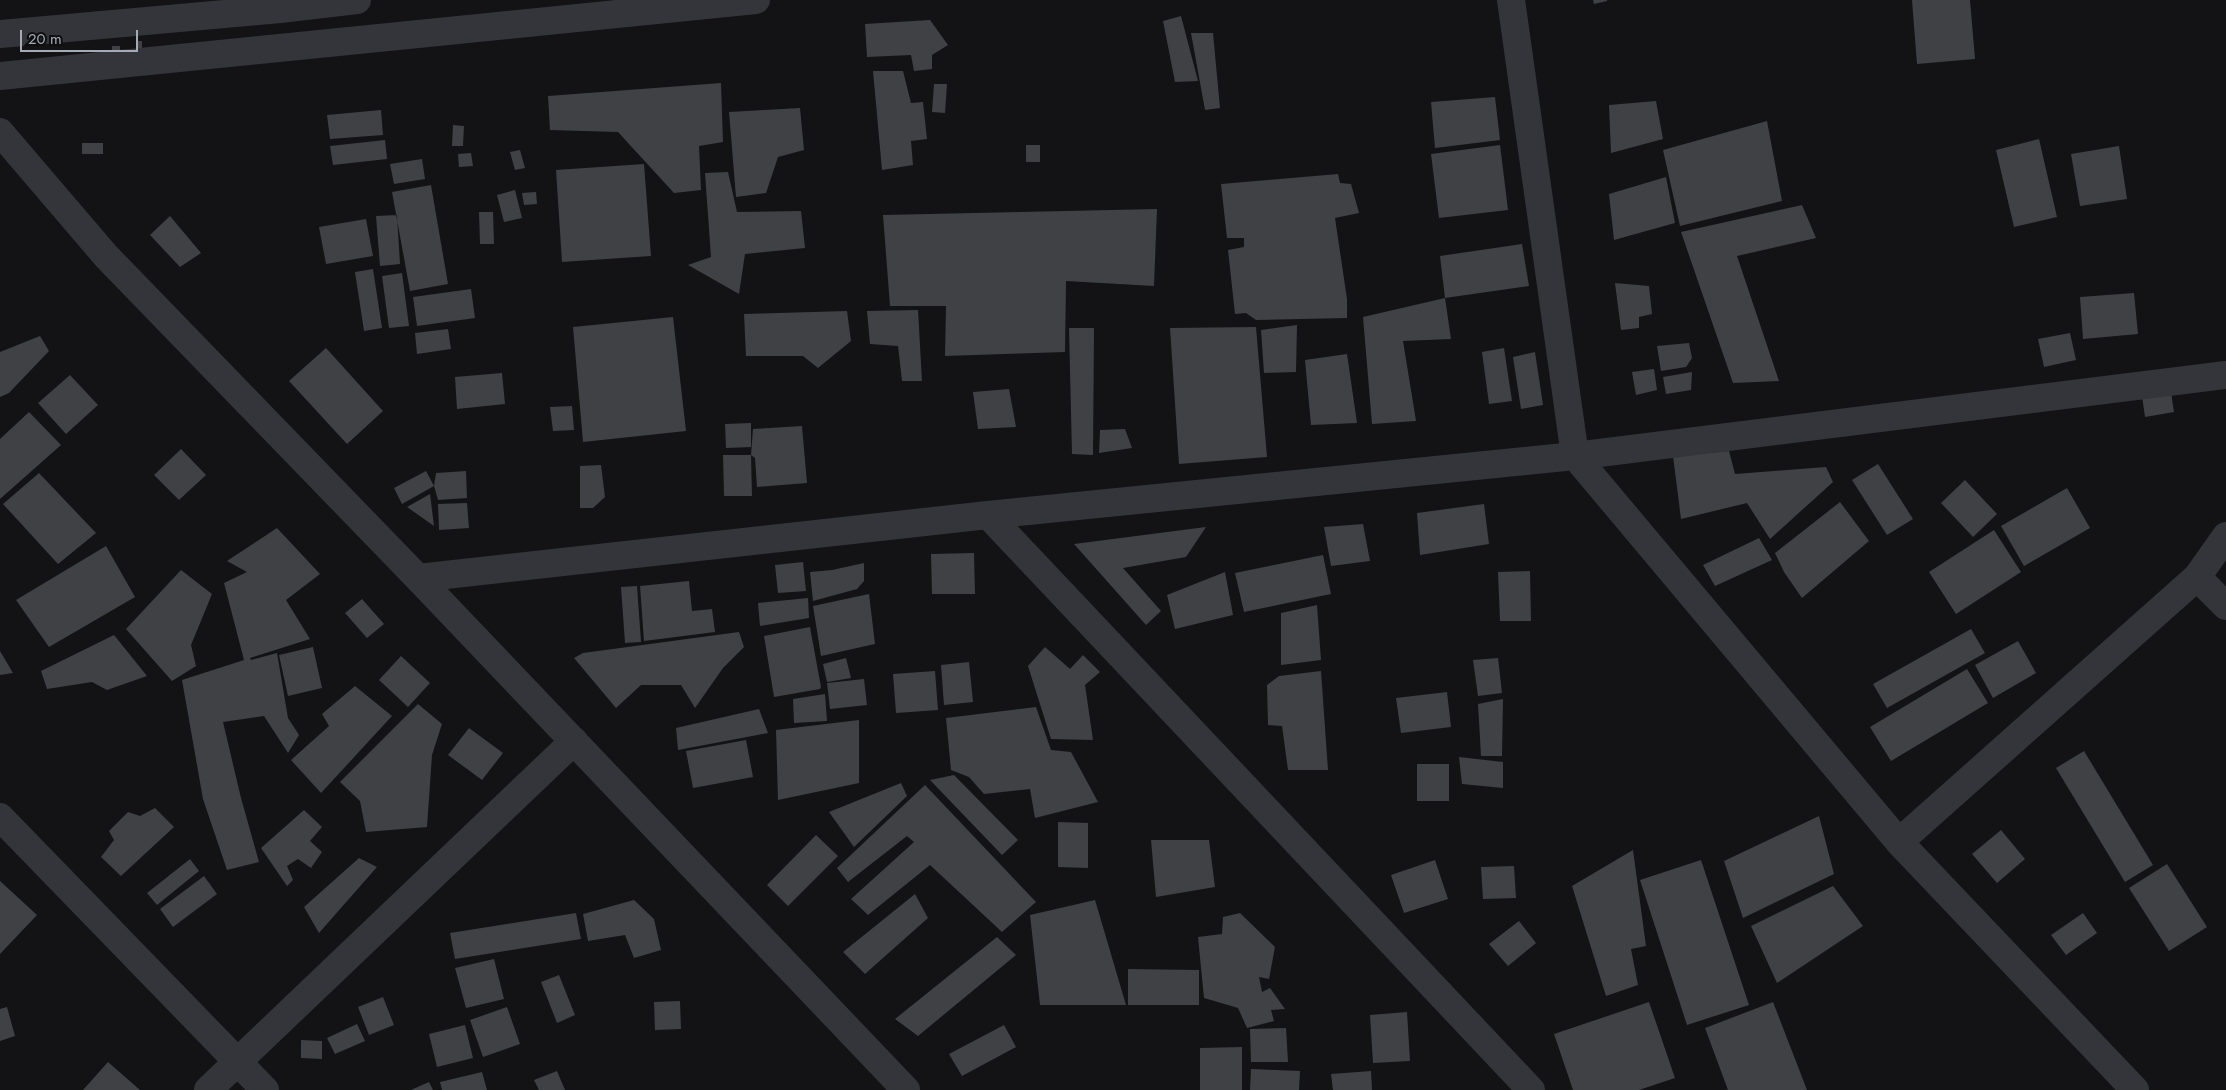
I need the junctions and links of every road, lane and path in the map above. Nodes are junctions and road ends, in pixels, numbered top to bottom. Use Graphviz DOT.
graph roads {
  1 [pos="357,0"];
  2 [pos="756,0"];
  3 [pos="1511,0"];
  4 [pos="275,5"];
  5 [pos="0,34"];
  6 [pos="0,76"];
  7 [pos="0,132"];
  8 [pos="2226,375"];
  9 [pos="1575,456"];
  10 [pos="988,515"];
  11 [pos="2226,536"];
  12 [pos="418,578"];
  13 [pos="2197,578"];
  14 [pos="2226,606"];
  15 [pos="574,741"];
  16 [pos="0,818"];
  17 [pos="1899,842"];
  18 [pos="237,1061"];
  19 [pos="208,1090"];
  20 [pos="265,1090"];
  21 [pos="906,1090"];
  22 [pos="1531,1090"];
  23 [pos="2135,1090"];
  1 -- 4 [label="street"];
  2 -- 6 [label="street"];
  3 -- 9 [label="street"];
  4 -- 5 [label="street"];
  7 -- 12 [label="street"];
  8 -- 9 [label="street"];
  9 -- 10 [label="street"];
  9 -- 17 [label="street"];
  10 -- 12 [label="street"];
  10 -- 22 [label="street"];
  11 -- 13 [label="street"];
  12 -- 15 [label="street"];
  13 -- 14 [label="street"];
  13 -- 17 [label="street"];
  15 -- 18 [label="street"];
  15 -- 21 [label="street"];
  16 -- 18 [label="street"];
  17 -- 23 [label="street"];
  18 -- 19 [label="street"];
  18 -- 20 [label="street"];
}
